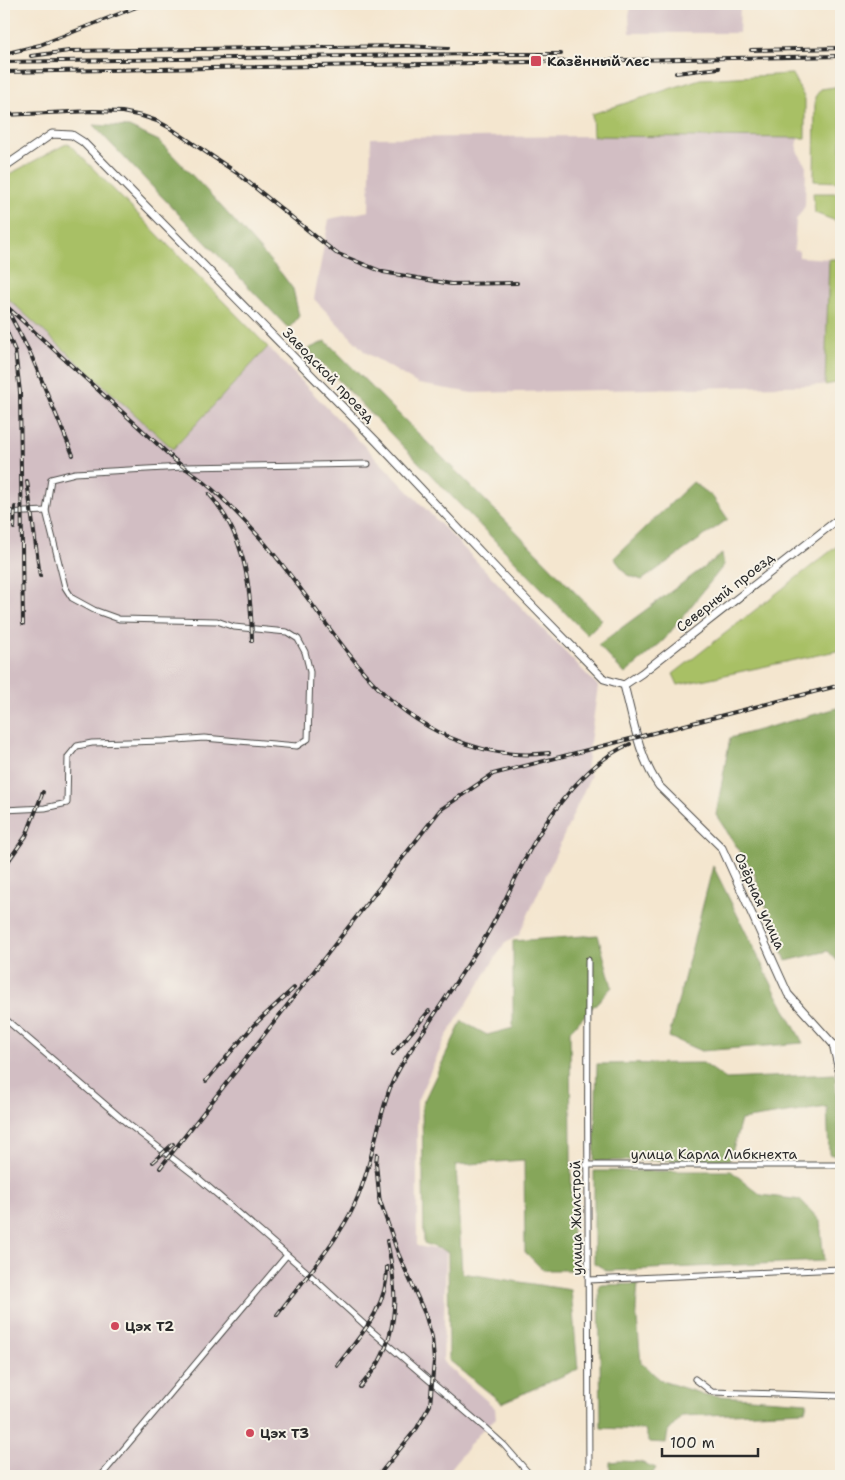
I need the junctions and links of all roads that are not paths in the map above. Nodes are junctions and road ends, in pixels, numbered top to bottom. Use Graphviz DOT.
graph roads {
  1 [pos="4,167"];
  2 [pos="368,464"];
  3 [pos="46,511"];
  4 [pos="4,513"];
  5 [pos="841,517"];
  6 [pos="624,685"];
  7 [pos="4,810"];
  8 [pos="588,960"];
  9 [pos="4,1018"];
  10 [pos="837,1044"];
  11 [pos="841,1079"];
  12 [pos="586,1165"];
  13 [pos="841,1165"];
  14 [pos="287,1255"];
  15 [pos="841,1269"];
  16 [pos="589,1280"];
  17 [pos="695,1379"];
  18 [pos="841,1396"];
  19 [pos="101,1476"];
  20 [pos="531,1476"];
  21 [pos="588,1476"];
  1 -- 6 [label="street, Заводской проезд"];
  2 -- 3 [label="street"];
  3 -- 4 [label="street"];
  3 -- 7 [label="street"];
  5 -- 6 [label="street, Северный проезд"];
  6 -- 10 [label="street, Озёрная улица"];
  8 -- 12 [label="street, улица Жилстрой"];
  9 -- 14 [label="street"];
  10 -- 11 [label="street, Озёрная улица"];
  12 -- 13 [label="street, улица Карла Либкнехта"];
  12 -- 16 [label="street, улица Жилстрой"];
  14 -- 19 [label="street"];
  14 -- 20 [label="street"];
  15 -- 16 [label="street"];
  16 -- 21 [label="street, улица Жилстрой"];
  17 -- 18 [label="street"];
}
